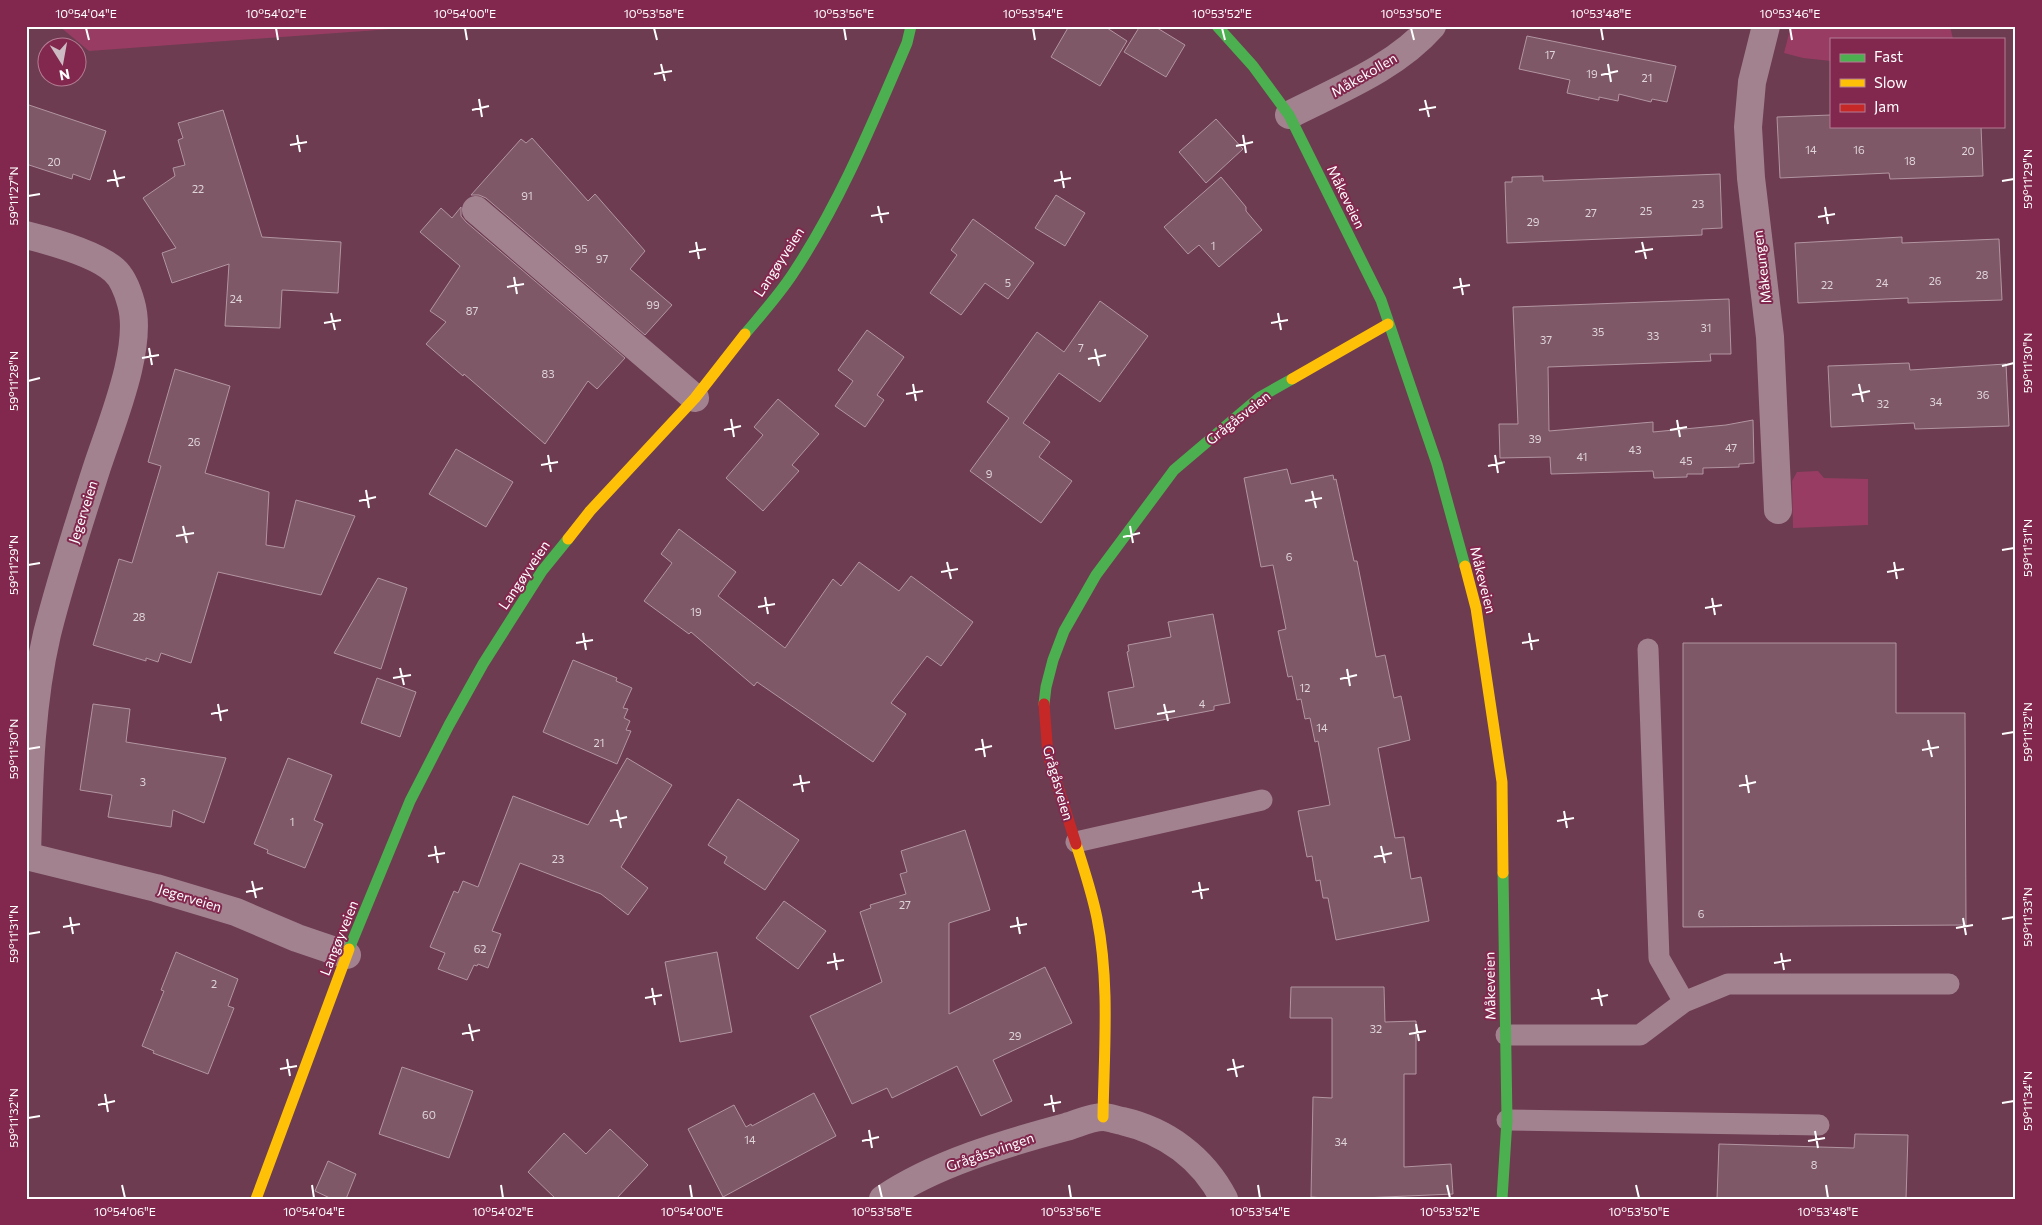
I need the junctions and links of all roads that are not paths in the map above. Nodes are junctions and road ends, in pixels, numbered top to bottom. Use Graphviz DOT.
graph roads {
  1 [pos="911,26"];
  2 [pos="1217,26"];
  3 [pos="1432,26"];
  4 [pos="1766,26"];
  5 [pos="1289,115"];
  6 [pos="476,210"];
  7 [pos="26,235"];
  8 [pos="1388,324"];
  9 [pos="694,398"];
  10 [pos="1778,510"];
  11 [pos="1648,649"];
  12 [pos="1262,800"];
  13 [pos="1076,842"];
  14 [pos="27,856"];
  15 [pos="347,955"];
  16 [pos="1949,984"];
  17 [pos="1684,1002"];
  18 [pos="1506,1035"];
  19 [pos="1103,1117"];
  20 [pos="1507,1120"];
  21 [pos="1819,1125"];
  22 [pos="256,1199"];
  23 [pos="882,1199"];
  24 [pos="1224,1199"];
  25 [pos="1502,1199"];
  1 -- 9 [label="street, Langøyveien"];
  2 -- 5 [label="street, Måkeveien"];
  3 -- 5 [label="street, Måkekollen"];
  4 -- 10 [label="street, Måkeungen"];
  5 -- 8 [label="street, Måkeveien"];
  6 -- 9 [label="street"];
  7 -- 14 [label="street, Jegerveien"];
  8 -- 13 [label="street, Grågåsveien"];
  8 -- 18 [label="street, Måkeveien"];
  9 -- 15 [label="street, Langøyveien"];
  11 -- 17 [label="lane"];
  12 -- 13 [label="lane"];
  13 -- 19 [label="street, Grågåsveien"];
  14 -- 15 [label="street, Jegerveien"];
  15 -- 22 [label="street, Langøyveien"];
  16 -- 17 [label="lane"];
  17 -- 18 [label="lane"];
  18 -- 20 [label="street, Måkeveien"];
  19 -- 23 [label="street, Grågåssvingen"];
  19 -- 24 [label="street"];
  20 -- 21 [label="lane"];
  20 -- 25 [label="street, Måkeveien"];
}
